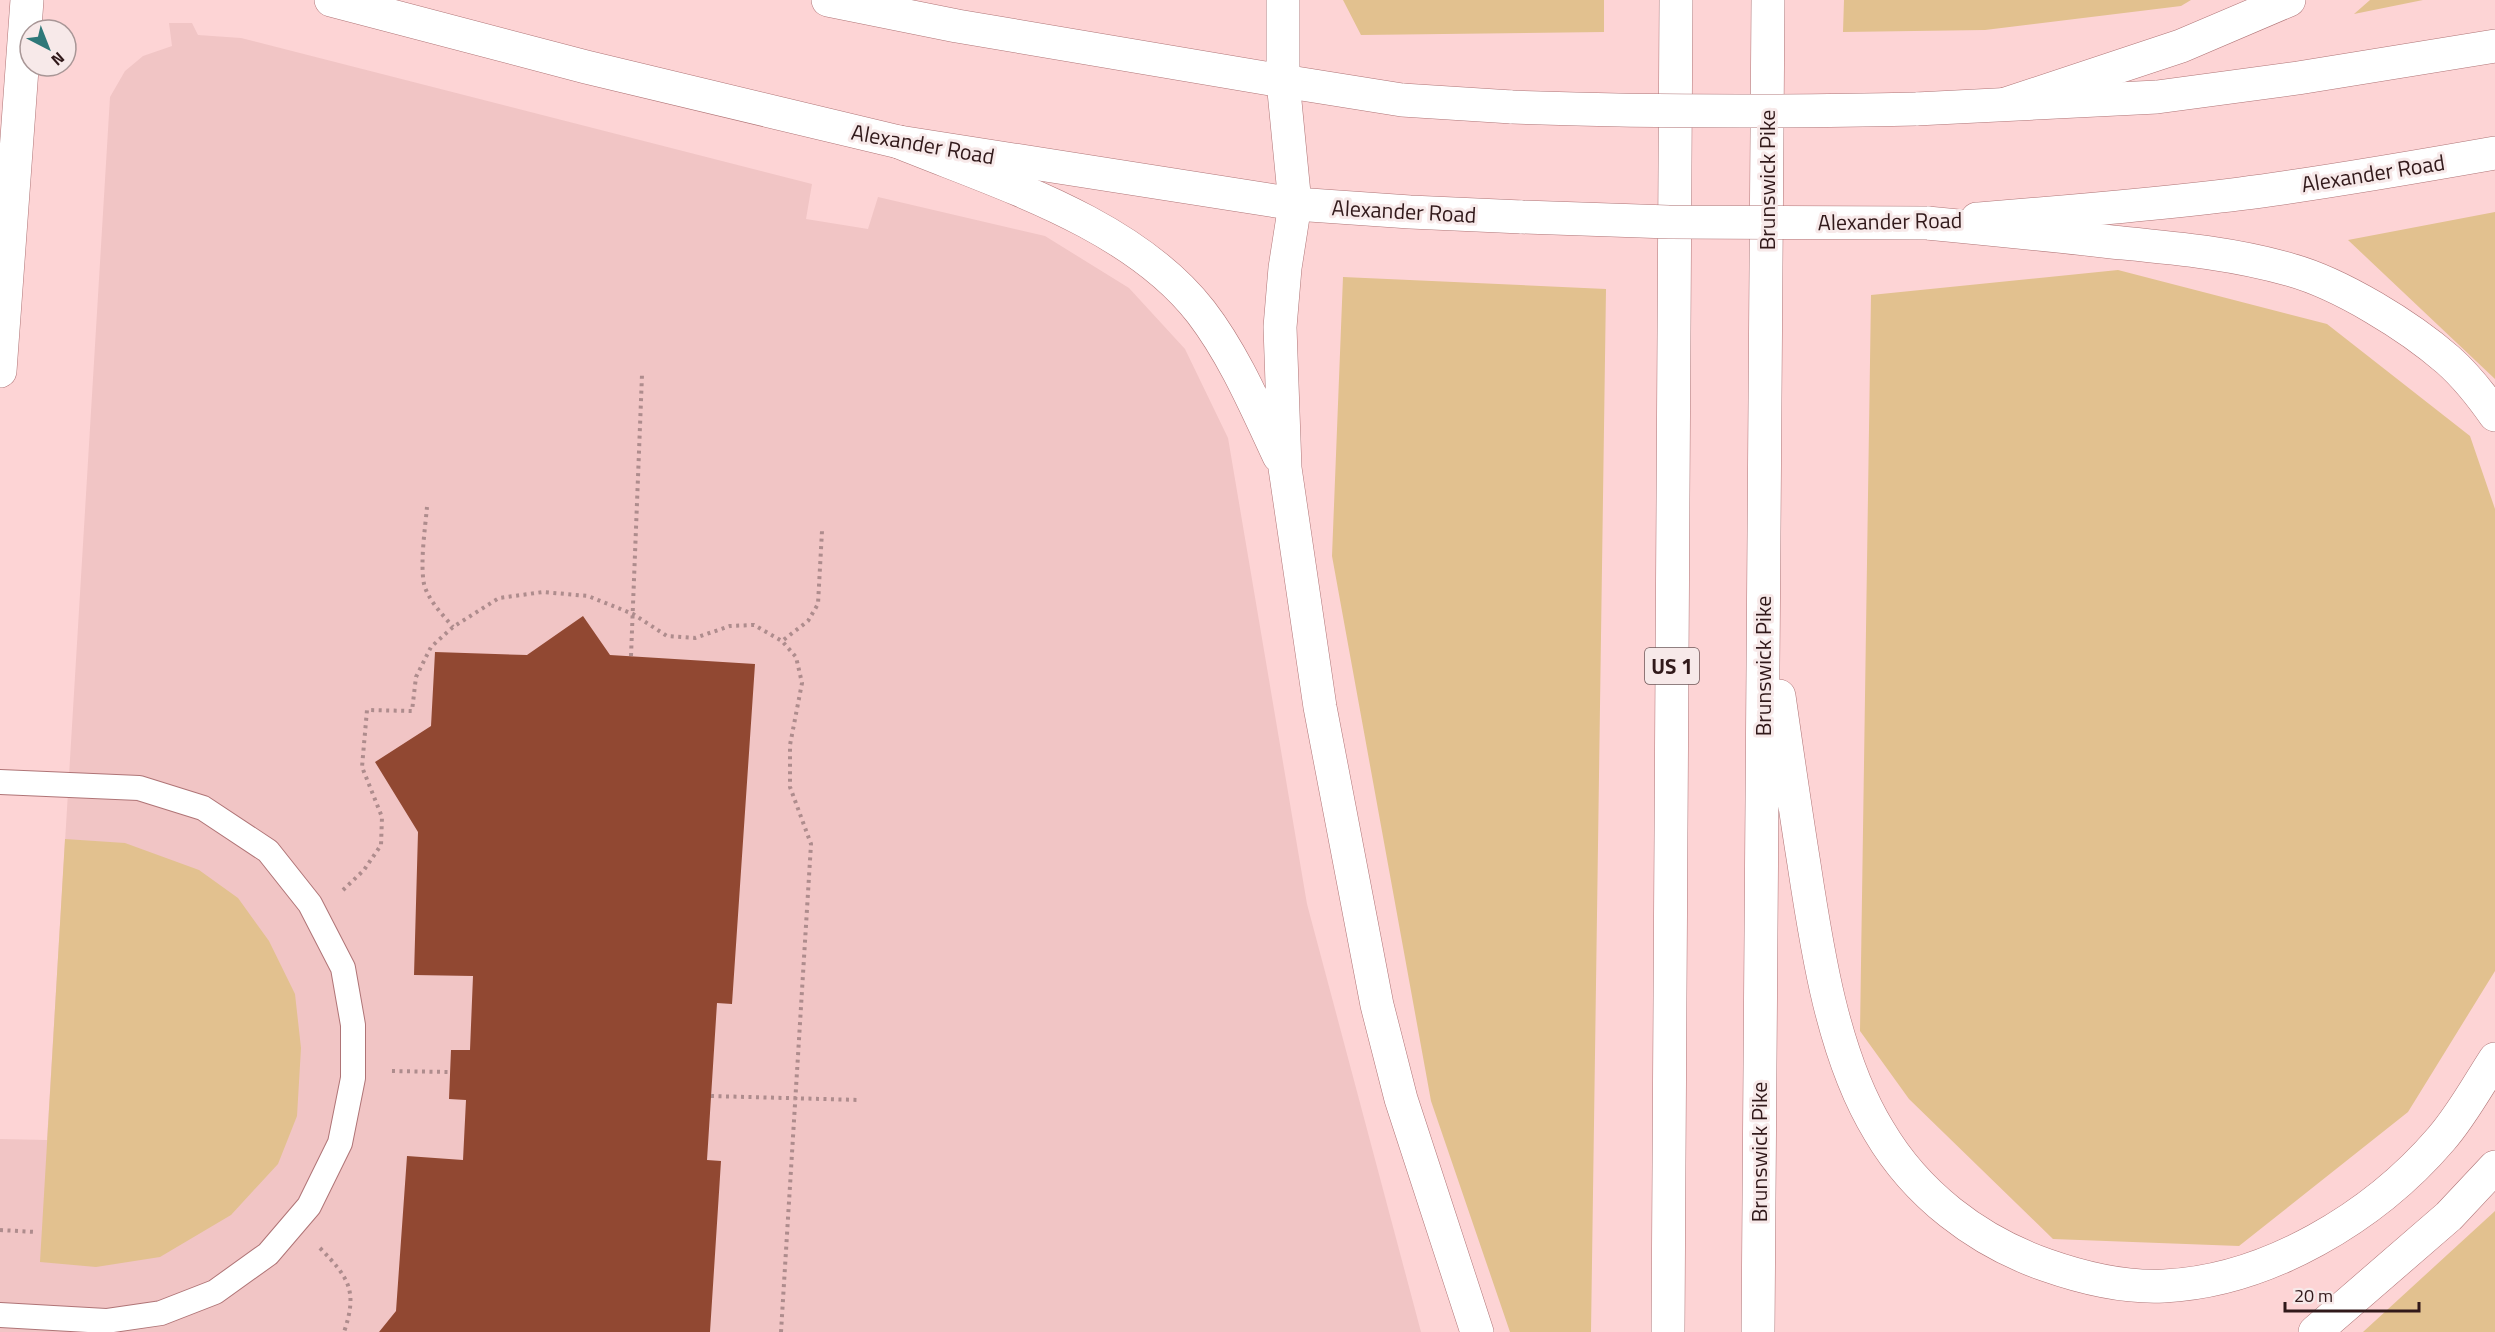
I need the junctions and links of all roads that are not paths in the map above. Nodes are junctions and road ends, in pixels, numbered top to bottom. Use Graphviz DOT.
graph roads {
  1 [pos="27,0"];
  2 [pos="331,0"];
  3 [pos="828,0"];
  4 [pos="1283,0"];
  5 [pos="1676,0"];
  6 [pos="2289,0"];
  7 [pos="1769,8"];
  8 [pos="2495,46"];
  9 [pos="1283,81"];
  10 [pos="2006,104"];
  11 [pos="899,142"];
  12 [pos="2495,153"];
  13 [pos="1295,204"];
  14 [pos="1927,223"];
  15 [pos="0,371"];
  16 [pos="2495,415"];
  17 [pos="1285,468"];
  18 [pos="1763,595"];
  19 [pos="0,782"];
  20 [pos="2495,1059"];
  21 [pos="2495,1167"];
  22 [pos="0,1315"];
  23 [pos="1477,1332"];
  24 [pos="1668,1332"];
  25 [pos="1758,1332"];
  26 [pos="2315,1332"];
  1 -- 15 [label="main road"];
  2 -- 11 [label="main road, Alexander Road"];
  3 -- 9 [label="main road"];
  4 -- 9 [label="main road"];
  5 -- 24 [label="main road, US 1"];
  6 -- 10 [label="main road"];
  7 -- 18 [label="main road, Brunswick Pike"];
  8 -- 10 [label="main road"];
  9 -- 10 [label="main road, bridge"];
  9 -- 13 [label="main road"];
  11 -- 13 [label="main road, Alexander Road"];
  11 -- 17 [label="main road"];
  12 -- 14 [label="main road, Alexander Road"];
  13 -- 14 [label="main road, Alexander Road, bridge"];
  13 -- 17 [label="main road"];
  14 -- 16 [label="main road"];
  17 -- 23 [label="main road"];
  18 -- 20 [label="main road"];
  18 -- 25 [label="main road, Brunswick Pike"];
  19 -- 22 [label="lane"];
  21 -- 26 [label="main road"];
}
